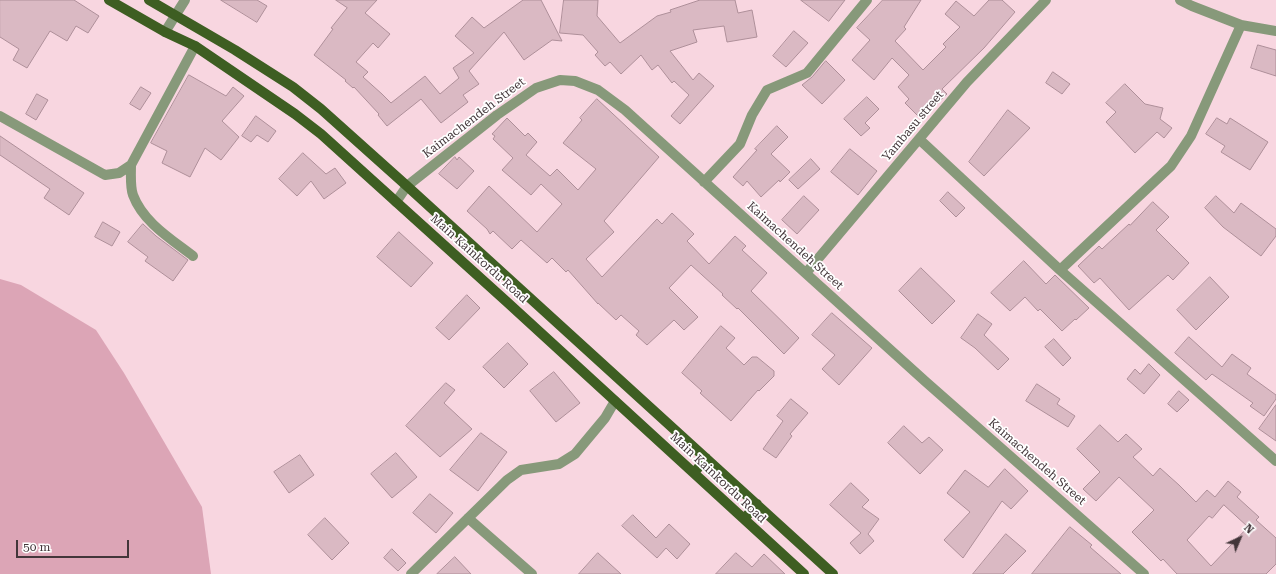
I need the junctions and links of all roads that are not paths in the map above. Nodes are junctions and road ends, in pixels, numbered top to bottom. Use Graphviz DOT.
graph roads {
  1 [pos="109,0"];
  2 [pos="149,0"];
  3 [pos="185,0"];
  4 [pos="867,0"];
  5 [pos="1046,0"];
  6 [pos="1180,0"];
  7 [pos="174,15"];
  8 [pos="1241,25"];
  9 [pos="1276,31"];
  10 [pos="165,32"];
  11 [pos="195,46"];
  12 [pos="0,116"];
  13 [pos="919,139"];
  14 [pos="131,165"];
  15 [pos="704,182"];
  16 [pos="407,186"];
  17 [pos="396,202"];
  18 [pos="193,256"];
  19 [pos="1060,270"];
  20 [pos="806,273"];
  21 [pos="520,288"];
  22 [pos="507,302"];
  23 [pos="615,401"];
  24 [pos="706,458"];
  25 [pos="1276,462"];
  26 [pos="694,473"];
  27 [pos="757,504"];
  28 [pos="468,518"];
  29 [pos="744,519"];
  30 [pos="411,574"];
  31 [pos="532,574"];
  32 [pos="804,574"];
  33 [pos="833,574"];
  34 [pos="1144,574"];
  1 -- 10 [label="main road, Main Kainkordu Road"];
  2 -- 7 [label="main road"];
  3 -- 7 [label="street"];
  4 -- 15 [label="street"];
  5 -- 13 [label="street, Yambasu street"];
  6 -- 8 [label="street"];
  7 -- 10 [label="street"];
  7 -- 16 [label="main road"];
  8 -- 9 [label="street"];
  8 -- 19 [label="street"];
  10 -- 11 [label="main road, Main Kainkordu Road"];
  11 -- 14 [label="street"];
  11 -- 17 [label="main road, Main Kainkordu Road"];
  12 -- 14 [label="street"];
  13 -- 19 [label="street"];
  13 -- 20 [label="street, Yambasu street"];
  14 -- 18 [label="street"];
  15 -- 16 [label="street, Kaimachendeh Street"];
  15 -- 20 [label="street, Kaimachendeh Street"];
  16 -- 17 [label="street, Kaimachendeh Street"];
  16 -- 21 [label="main road"];
  17 -- 22 [label="main road, Main Kainkordu Road"];
  19 -- 25 [label="street"];
  20 -- 34 [label="street, Kaimachendeh Street"];
  21 -- 22 [label="main road"];
  21 -- 24 [label="main road"];
  22 -- 23 [label="main road, Main Kainkordu Road"];
  23 -- 26 [label="main road, Main Kainkordu Road"];
  23 -- 28 [label="street"];
  24 -- 26 [label="main road"];
  24 -- 27 [label="main road"];
  26 -- 29 [label="main road, Main Kainkordu Road"];
  27 -- 29 [label="main road"];
  27 -- 33 [label="main road"];
  28 -- 30 [label="street"];
  28 -- 31 [label="street"];
  29 -- 32 [label="main road, Main Kainkordu Road"];
}
